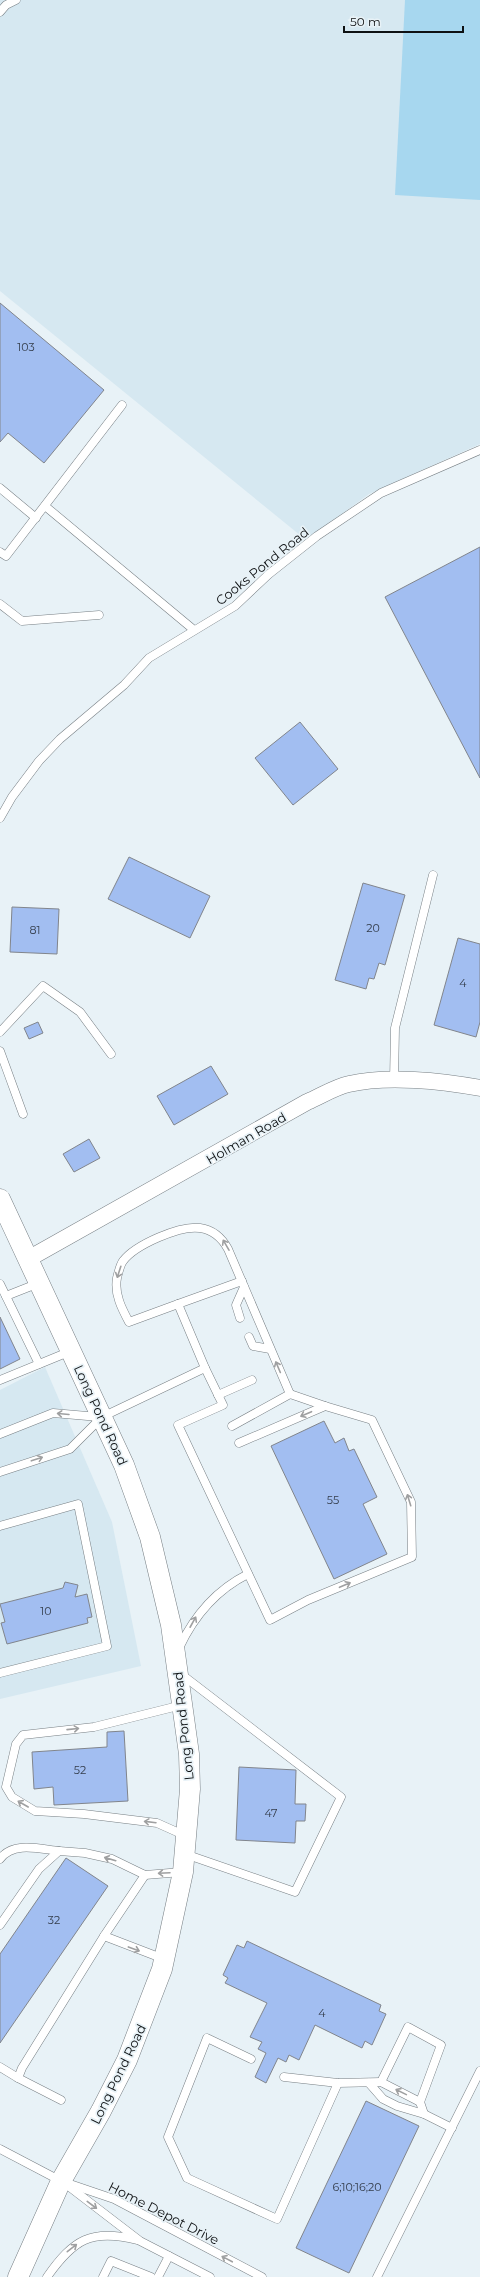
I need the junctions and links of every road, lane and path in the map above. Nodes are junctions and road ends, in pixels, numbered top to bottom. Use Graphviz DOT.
graph roads {
  1 [pos="16,0"];
  2 [pos="3,3"];
  3 [pos="0,12"];
  4 [pos="122,405"];
  5 [pos="480,450"];
  6 [pos="0,488"];
  7 [pos="45,506"];
  8 [pos="36,518"];
  9 [pos="0,552"];
  10 [pos="0,604"];
  11 [pos="99,615"];
  12 [pos="194,630"];
  13 [pos="0,818"];
  14 [pos="433,875"];
  15 [pos="0,1032"];
  16 [pos="0,1051"];
  17 [pos="111,1054"];
  18 [pos="394,1081"];
  19 [pos="480,1088"];
  20 [pos="23,1114"];
  21 [pos="1,1205"];
  22 [pos="28,1259"];
  23 [pos="40,1282"];
  24 [pos="0,1284"];
  25 [pos="243,1284"];
  26 [pos="6,1296"];
  27 [pos="178,1304"];
  28 [pos="240,1318"];
  29 [pos="249,1337"];
  30 [pos="270,1349"];
  31 [pos="71,1351"];
  32 [pos="39,1364"];
  33 [pos="205,1368"];
  34 [pos="0,1380"];
  35 [pos="252,1380"];
  36 [pos="290,1394"];
  37 [pos="218,1395"];
  38 [pos="325,1406"];
  39 [pos="102,1417"];
  40 [pos="232,1426"];
  41 [pos="0,1434"];
  42 [pos="239,1443"];
  43 [pos="0,1472"];
  44 [pos="0,1526"];
  45 [pos="248,1574"];
  46 [pos="177,1664"];
  47 [pos="0,1673"];
  48 [pos="182,1704"];
  49 [pos="59,1850"];
  50 [pos="185,1854"];
  51 [pos="0,1859"];
  52 [pos="145,1874"];
  53 [pos="0,1925"];
  54 [pos="104,1936"];
  55 [pos="165,1959"];
  56 [pos="251,2059"];
  57 [pos="0,2067"];
  58 [pos="479,2072"];
  59 [pos="284,2077"];
  60 [pos="18,2078"];
  61 [pos="381,2082"];
  62 [pos="338,2083"];
  63 [pos="369,2083"];
  64 [pos="477,2083"];
  65 [pos="61,2100"];
  66 [pos="420,2102"];
  67 [pos="424,2114"];
  68 [pos="452,2128"];
  69 [pos="0,2149"];
  70 [pos="61,2181"];
  71 [pos="140,2241"];
  72 [pos="169,2256"];
  73 [pos="18,2277"];
  74 [pos="47,2277"];
  75 [pos="103,2277"];
  76 [pos="151,2277"];
  77 [pos="158,2277"];
  78 [pos="210,2277"];
  79 [pos="262,2277"];
  80 [pos="377,2277"];
  1 -- 2 [label="lane"];
  2 -- 3 [label="lane"];
  4 -- 7 [label="lane"];
  5 -- 12 [label="lane, Cooks Pond Road"];
  6 -- 8 [label="lane"];
  7 -- 8 [label="lane"];
  7 -- 12 [label="lane"];
  8 -- 9 [label="lane"];
  10 -- 11 [label="lane"];
  12 -- 13 [label="lane, Cooks Pond Road"];
  14 -- 18 [label="lane"];
  15 -- 17 [label="lane"];
  16 -- 20 [label="lane"];
  18 -- 19 [label="street, Holman Road"];
  18 -- 22 [label="street, Holman Road"];
  21 -- 22 [label="street, Long Pond Road"];
  22 -- 23 [label="street, Long Pond Road"];
  23 -- 26 [label="lane"];
  23 -- 31 [label="street, Long Pond Road"];
  24 -- 26 [label="lane"];
  25 -- 27 [label="lane"];
  25 -- 27 [label="lane, one-way"];
  25 -- 28 [label="lane"];
  25 -- 30 [label="lane"];
  26 -- 32 [label="lane"];
  27 -- 33 [label="lane"];
  29 -- 30 [label="lane"];
  36 -- 30 [label="lane, one-way"];
  31 -- 32 [label="lane"];
  31 -- 39 [label="street, Long Pond Road"];
  32 -- 34 [label="lane"];
  33 -- 37 [label="lane"];
  33 -- 39 [label="lane"];
  35 -- 37 [label="lane"];
  36 -- 38 [label="lane"];
  36 -- 40 [label="lane"];
  37 -- 45 [label="lane"];
  38 -- 42 [label="lane, one-way"];
  45 -- 38 [label="lane, one-way"];
  39 -- 41 [label="lane, one-way"];
  43 -- 39 [label="lane, one-way"];
  39 -- 46 [label="street, Long Pond Road"];
  44 -- 47 [label="lane"];
  46 -- 45 [label="lane, one-way"];
  46 -- 48 [label="street, Long Pond Road"];
  46 -- 50 [label="lane"];
  48 -- 50 [label="street, Long Pond Road"];
  50 -- 48 [label="lane, one-way"];
  49 -- 51 [label="lane"];
  52 -- 49 [label="lane, one-way"];
  49 -- 53 [label="lane"];
  50 -- 52 [label="lane, one-way"];
  50 -- 55 [label="street, Long Pond Road"];
  52 -- 54 [label="lane"];
  54 -- 55 [label="lane, one-way"];
  54 -- 60 [label="lane"];
  55 -- 70 [label="street, Long Pond Road"];
  56 -- 62 [label="lane"];
  57 -- 60 [label="lane"];
  58 -- 64 [label="lane"];
  59 -- 62 [label="lane"];
  60 -- 65 [label="lane"];
  61 -- 63 [label="lane"];
  66 -- 61 [label="lane, one-way"];
  61 -- 66 [label="lane"];
  62 -- 63 [label="lane"];
  63 -- 67 [label="lane"];
  64 -- 68 [label="lane"];
  66 -- 67 [label="lane"];
  67 -- 68 [label="lane"];
  68 -- 80 [label="lane"];
  69 -- 70 [label="lane"];
  70 -- 71 [label="lane, Home Depot Drive, one-way"];
  70 -- 73 [label="street, Long Pond Road"];
  79 -- 70 [label="lane, Home Depot Drive, one-way"];
  71 -- 72 [label="lane, Home Depot Drive"];
  74 -- 71 [label="lane, one-way"];
  72 -- 77 [label="lane"];
  72 -- 78 [label="lane, Home Depot Drive"];
  75 -- 76 [label="lane"];
}
